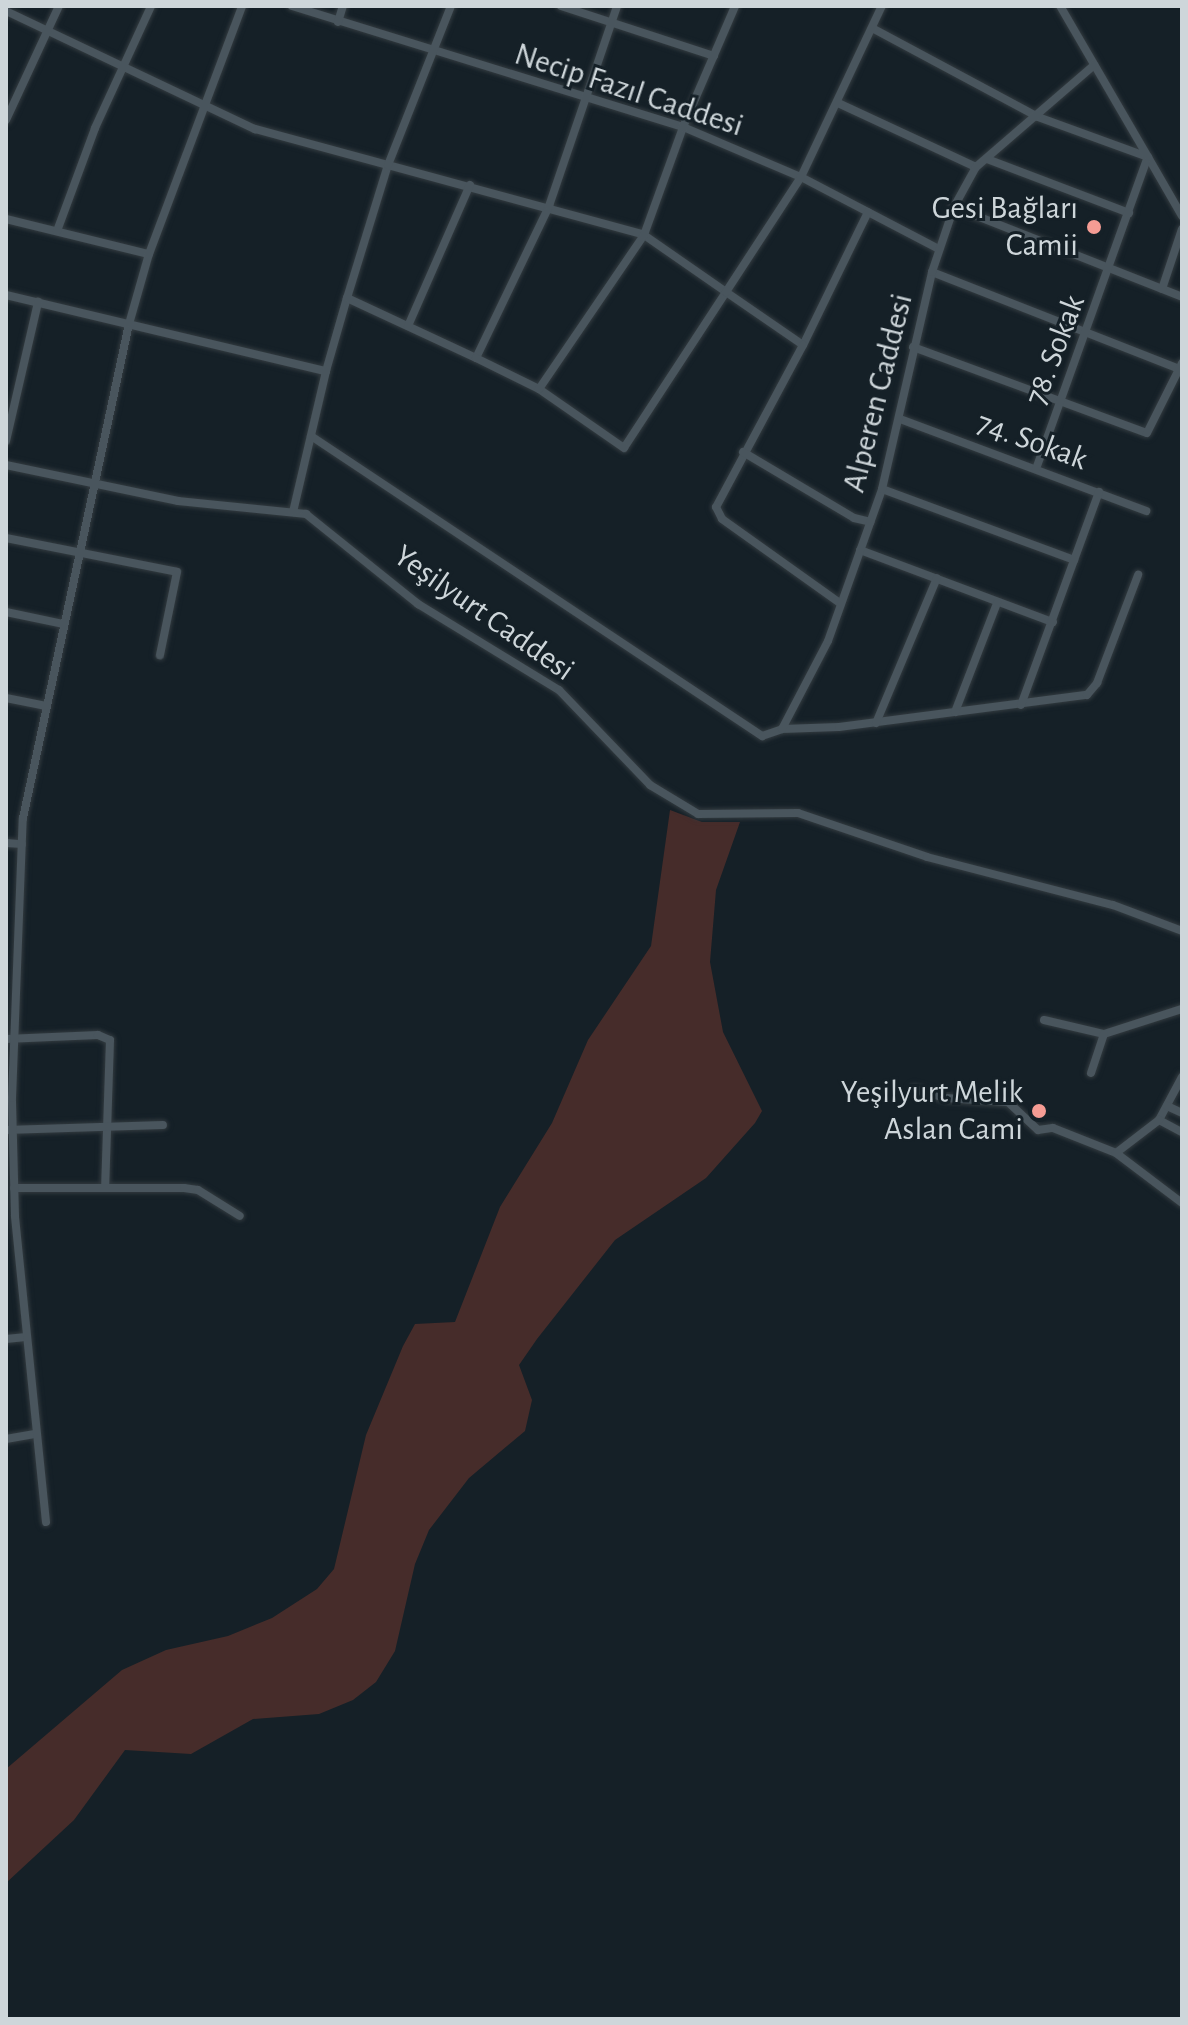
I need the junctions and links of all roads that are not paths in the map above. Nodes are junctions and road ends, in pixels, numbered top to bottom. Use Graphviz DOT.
graph roads {
  1 [pos="59,6"];
  2 [pos="151,6"];
  3 [pos="242,6"];
  4 [pos="292,6"];
  5 [pos="343,6"];
  6 [pos="451,6"];
  7 [pos="561,6"];
  8 [pos="617,6"];
  9 [pos="735,6"];
  10 [pos="882,6"];
  11 [pos="1060,6"];
  12 [pos="6,11"];
  13 [pos="612,21"];
  14 [pos="338,22"];
  15 [pos="47,27"];
  16 [pos="872,28"];
  17 [pos="435,53"];
  18 [pos="714,56"];
  19 [pos="124,65"];
  20 [pos="1094,65"];
  21 [pos="587,101"];
  22 [pos="838,103"];
  23 [pos="204,105"];
  24 [pos="1038,117"];
  25 [pos="6,120"];
  26 [pos="683,127"];
  27 [pos="1148,157"];
  28 [pos="987,159"];
  29 [pos="388,165"];
  30 [pos="976,167"];
  31 [pos="801,177"];
  32 [pos="470,185"];
  33 [pos="549,206"];
  34 [pos="954,207"];
  35 [pos="868,212"];
  36 [pos="1129,213"];
  37 [pos="1182,216"];
  38 [pos="6,219"];
  39 [pos="1182,229"];
  40 [pos="57,231"];
  41 [pos="644,235"];
  42 [pos="939,249"];
  43 [pos="149,254"];
  44 [pos="1111,269"];
  45 [pos="932,272"];
  46 [pos="1162,289"];
  47 [pos="726,292"];
  48 [pos="6,295"];
  49 [pos="1182,297"];
  50 [pos="347,298"];
  51 [pos="38,302"];
  52 [pos="129,324"];
  53 [pos="408,326"];
  54 [pos="1085,334"];
  55 [pos="803,345"];
  56 [pos="913,347"];
  57 [pos="476,358"];
  58 [pos="1180,366"];
  59 [pos="326,371"];
  60 [pos="539,389"];
  61 [pos="1061,402"];
  62 [pos="900,419"];
  63 [pos="311,436"];
  64 [pos="6,441"];
  65 [pos="743,452"];
  66 [pos="6,465"];
  67 [pos="1036,469"];
  68 [pos="92,486"];
  69 [pos="882,489"];
  70 [pos="1099,492"];
  71 [pos="1146,511"];
  72 [pos="293,512"];
  73 [pos="871,522"];
  74 [pos="6,538"];
  75 [pos="860,550"];
  76 [pos="79,553"];
  77 [pos="1074,560"];
  78 [pos="1138,575"];
  79 [pos="937,578"];
  80 [pos="997,603"];
  81 [pos="841,604"];
  82 [pos="6,612"];
  83 [pos="1053,622"];
  84 [pos="63,624"];
  85 [pos="160,655"];
  86 [pos="6,698"];
  87 [pos="1021,705"];
  88 [pos="46,706"];
  89 [pos="955,712"];
  90 [pos="876,723"];
  91 [pos="782,729"];
  92 [pos="6,843"];
  93 [pos="22,844"];
  94 [pos="1182,931"];
  95 [pos="6,941"];
  96 [pos="18,941"];
  97 [pos="1182,1009"];
  98 [pos="1044,1020"];
  99 [pos="1104,1034"];
  100 [pos="10,1039"];
  101 [pos="1091,1073"];
  102 [pos="1182,1077"];
  103 [pos="914,1089"];
  104 [pos="1167,1106"];
  105 [pos="1182,1113"];
  106 [pos="1159,1120"];
  107 [pos="163,1125"];
  108 [pos="107,1127"];
  109 [pos="10,1130"];
  110 [pos="1182,1132"];
  111 [pos="1116,1153"];
  112 [pos="14,1188"];
  113 [pos="105,1188"];
  114 [pos="1182,1203"];
  115 [pos="240,1216"];
  116 [pos="26,1337"];
  117 [pos="6,1339"];
  118 [pos="35,1434"];
  119 [pos="6,1439"];
  120 [pos="46,1522"];
  1 -- 15 [label="street"];
  2 -- 19 [label="street"];
  3 -- 23 [label="street"];
  4 -- 14 [label="street, Necip Fazıl Caddesi"];
  5 -- 14 [label="street"];
  6 -- 17 [label="street"];
  7 -- 13 [label="street"];
  8 -- 13 [label="street"];
  9 -- 18 [label="street"];
  10 -- 16 [label="street"];
  11 -- 20 [label="street"];
  12 -- 15 [label="street"];
  13 -- 18 [label="street"];
  13 -- 21 [label="street"];
  14 -- 17 [label="street, Necip Fazıl Caddesi"];
  15 -- 19 [label="street"];
  15 -- 25 [label="street"];
  16 -- 22 [label="street"];
  16 -- 24 [label="street"];
  17 -- 21 [label="street, Necip Fazıl Caddesi"];
  17 -- 29 [label="street"];
  18 -- 26 [label="street"];
  19 -- 23 [label="street"];
  19 -- 40 [label="street"];
  20 -- 24 [label="street, Alperen Caddesi"];
  20 -- 27 [label="street"];
  21 -- 26 [label="street, Necip Fazıl Caddesi"];
  21 -- 33 [label="street"];
  22 -- 30 [label="street"];
  22 -- 31 [label="street"];
  23 -- 29 [label="street"];
  23 -- 43 [label="street"];
  24 -- 27 [label="street"];
  24 -- 28 [label="street, Alperen Caddesi"];
  26 -- 31 [label="street, Necip Fazıl Caddesi"];
  26 -- 41 [label="street"];
  27 -- 36 [label="street, 78. Sokak"];
  27 -- 37 [label="street"];
  28 -- 30 [label="street, Alperen Caddesi"];
  28 -- 36 [label="street"];
  29 -- 32 [label="street"];
  29 -- 50 [label="street"];
  30 -- 34 [label="street, Alperen Caddesi"];
  31 -- 35 [label="street, Necip Fazıl Caddesi"];
  31 -- 47 [label="street"];
  32 -- 33 [label="street"];
  32 -- 53 [label="street"];
  33 -- 41 [label="street"];
  33 -- 57 [label="street"];
  34 -- 42 [label="street, Alperen Caddesi"];
  34 -- 44 [label="street"];
  35 -- 42 [label="street, Necip Fazıl Caddesi"];
  35 -- 55 [label="street"];
  36 -- 44 [label="street, 78. Sokak"];
  38 -- 40 [label="street"];
  39 -- 46 [label="street"];
  40 -- 43 [label="street"];
  41 -- 47 [label="street"];
  41 -- 60 [label="street"];
  42 -- 45 [label="street, Alperen Caddesi"];
  43 -- 52 [label="street"];
  44 -- 46 [label="street"];
  44 -- 54 [label="street, 78. Sokak"];
  45 -- 54 [label="street"];
  45 -- 56 [label="street, Alperen Caddesi"];
  46 -- 49 [label="street"];
  47 -- 55 [label="street"];
  47 -- 60 [label="street"];
  48 -- 51 [label="street"];
  50 -- 53 [label="street"];
  50 -- 59 [label="street"];
  51 -- 52 [label="street"];
  51 -- 64 [label="street"];
  52 -- 59 [label="street"];
  52 -- 68 [label="street"];
  53 -- 57 [label="street"];
  54 -- 58 [label="street"];
  54 -- 61 [label="street, 78. Sokak"];
  55 -- 65 [label="street"];
  56 -- 61 [label="street"];
  56 -- 62 [label="street, Alperen Caddesi"];
  57 -- 60 [label="street"];
  58 -- 61 [label="street"];
  59 -- 63 [label="street"];
  61 -- 67 [label="street, 78. Sokak"];
  62 -- 67 [label="street, 74. Sokak"];
  62 -- 69 [label="street, Alperen Caddesi"];
  63 -- 72 [label="street"];
  63 -- 91 [label="street"];
  65 -- 73 [label="street"];
  65 -- 81 [label="street"];
  66 -- 68 [label="street, Yeşilyurt Caddesi"];
  67 -- 70 [label="street, 74. Sokak"];
  68 -- 72 [label="street, Yeşilyurt Caddesi"];
  68 -- 76 [label="street"];
  69 -- 73 [label="street, Alperen Caddesi"];
  69 -- 77 [label="street"];
  70 -- 71 [label="street, 74. Sokak"];
  70 -- 77 [label="street"];
  72 -- 94 [label="street, Yeşilyurt Caddesi"];
  73 -- 75 [label="street, Alperen Caddesi"];
  74 -- 76 [label="street"];
  75 -- 79 [label="street"];
  75 -- 81 [label="street, Alperen Caddesi"];
  76 -- 84 [label="street"];
  76 -- 85 [label="street"];
  77 -- 83 [label="street"];
  78 -- 87 [label="street"];
  79 -- 80 [label="street"];
  79 -- 90 [label="street"];
  80 -- 83 [label="street"];
  80 -- 89 [label="street"];
  81 -- 91 [label="street, Alperen Caddesi"];
  82 -- 84 [label="street"];
  83 -- 87 [label="street"];
  84 -- 88 [label="street"];
  86 -- 88 [label="street"];
  87 -- 89 [label="street"];
  88 -- 93 [label="street"];
  89 -- 90 [label="street"];
  90 -- 91 [label="street"];
  92 -- 93 [label="street"];
  93 -- 96 [label="street"];
  95 -- 96 [label="street"];
  96 -- 100 [label="street"];
  97 -- 99 [label="street"];
  98 -- 99 [label="street"];
  99 -- 101 [label="street"];
  100 -- 108 [label="street"];
  100 -- 109 [label="street"];
  102 -- 104 [label="street"];
  103 -- 111 [label="street"];
  104 -- 105 [label="street"];
  104 -- 106 [label="street"];
  106 -- 110 [label="street"];
  106 -- 111 [label="street"];
  107 -- 108 [label="street"];
  108 -- 109 [label="street"];
  108 -- 113 [label="street"];
  109 -- 112 [label="street"];
  111 -- 114 [label="street"];
  112 -- 113 [label="street"];
  112 -- 116 [label="street"];
  113 -- 115 [label="street"];
  116 -- 117 [label="street"];
  116 -- 118 [label="street"];
  118 -- 119 [label="street"];
  118 -- 120 [label="street"];
}
